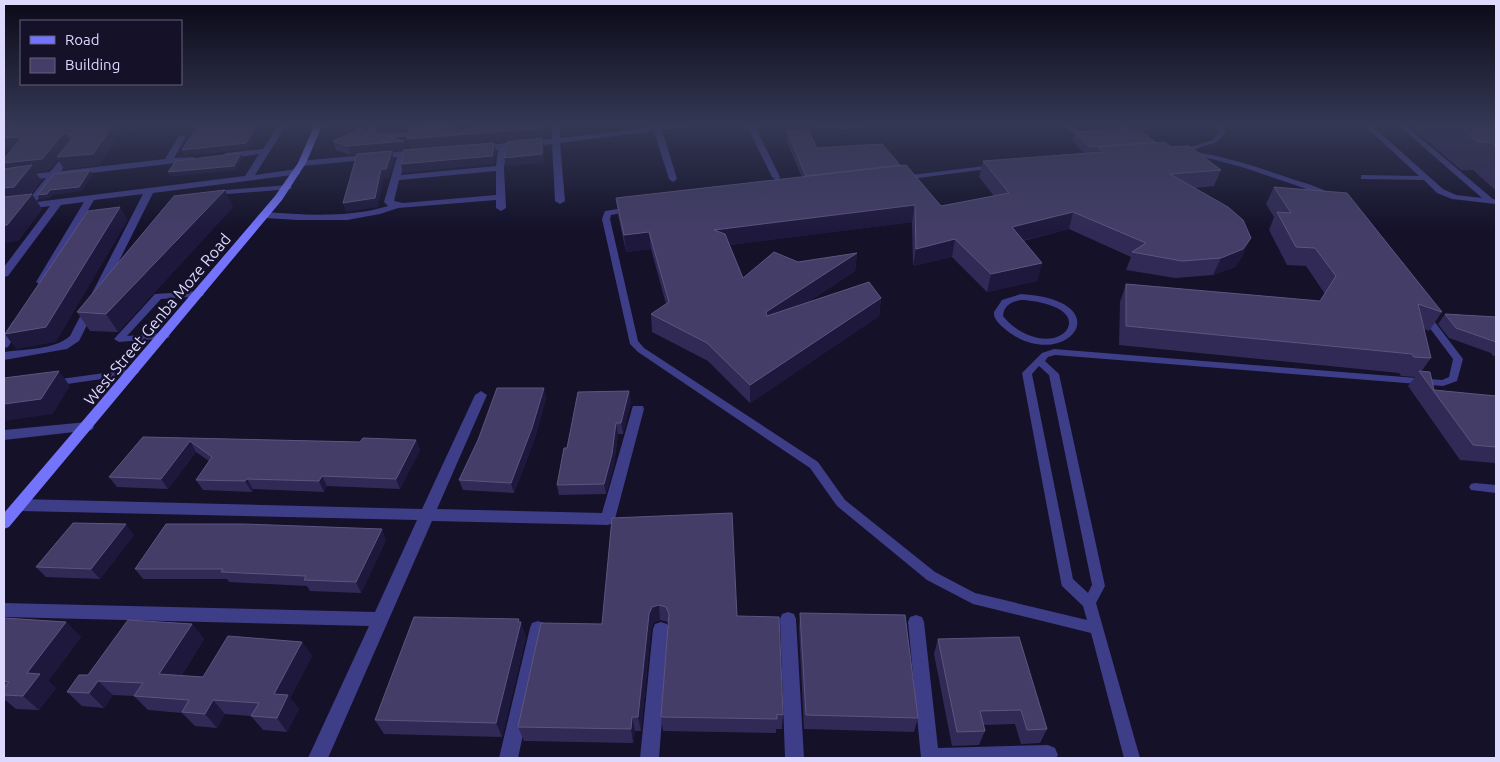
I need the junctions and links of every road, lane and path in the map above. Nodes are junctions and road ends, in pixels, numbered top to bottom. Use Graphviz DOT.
graph roads {
  1 [pos="65,160"];
  2 [pos="192,160"];
  3 [pos="260,160"];
  4 [pos="303,160"];
  5 [pos="358,160"];
  6 [pos="400,160"];
  7 [pos="502,160"];
  8 [pos="559,160"];
  9 [pos="667,160"];
  10 [pos="767,160"];
  11 [pos="1224,160"];
  12 [pos="1405,160"];
  13 [pos="1443,160"];
  14 [pos="168,162"];
  15 [pos="300,167"];
  16 [pos="1003,167"];
  17 [pos="500,168"];
  18 [pos="53,174"];
  19 [pos="1364,177"];
  20 [pos="248,178"];
  21 [pos="395,178"];
  22 [pos="776,178"];
  23 [pos="1425,178"];
  24 [pos="673,179"];
  25 [pos="894,179"];
  26 [pos="4,180"];
  27 [pos="288,187"];
  28 [pos="150,190"];
  29 [pos="202,194"];
  30 [pos="501,197"];
  31 [pos="91,198"];
  32 [pos="560,201"];
  33 [pos="58,202"];
  34 [pos="1494,202"];
  35 [pos="1338,203"];
  36 [pos="28,206"];
  37 [pos="396,206"];
  38 [pos="501,208"];
  39 [pos="636,208"];
  40 [pos="4,209"];
  41 [pos="139,214"];
  42 [pos="265,215"];
  43 [pos="121,216"];
  44 [pos="4,274"];
  45 [pos="200,294"];
  46 [pos="33,295"];
  47 [pos="1418,306"];
  48 [pos="23,312"];
  49 [pos="164,336"];
  50 [pos="1056,340"];
  51 [pos="4,344"];
  52 [pos="1063,352"];
  53 [pos="4,356"];
  54 [pos="1039,361"];
  55 [pos="134,372"];
  56 [pos="41,384"];
  57 [pos="481,395"];
  58 [pos="638,409"];
  59 [pos="87,427"];
  60 [pos="4,435"];
  61 [pos="1475,487"];
  62 [pos="1496,490"];
  63 [pos="20,505"];
  64 [pos="428,514"];
  65 [pos="4,523"];
  66 [pos="1089,603"];
  67 [pos="4,610"];
  68 [pos="381,619"];
  69 [pos="788,619"];
  70 [pos="916,622"];
  71 [pos="538,628"];
  72 [pos="1095,628"];
  73 [pos="661,629"];
  74 [pos="1048,755"];
  75 [pos="318,758"];
  76 [pos="508,758"];
  77 [pos="649,758"];
  78 [pos="795,758"];
  79 [pos="930,758"];
  80 [pos="936,758"];
  81 [pos="1132,758"];
  1 -- 18 [label="street"];
  2 -- 14 [label="street"];
  3 -- 20 [label="street"];
  4 -- 15 [label="street, West Street Genba Moze Road"];
  5 -- 15 [label="street"];
  6 -- 21 [label="street"];
  7 -- 17 [label="street"];
  8 -- 32 [label="street"];
  9 -- 24 [label="street"];
  10 -- 22 [label="street"];
  11 -- 35 [label="lane"];
  12 -- 23 [label="lane"];
  13 -- 34 [label="lane"];
  14 -- 18 [label="street"];
  15 -- 20 [label="street"];
  15 -- 27 [label="street, West Street Genba Moze Road"];
  16 -- 25 [label="lane"];
  17 -- 21 [label="street"];
  17 -- 30 [label="street"];
  18 -- 26 [label="street"];
  18 -- 36 [label="street"];
  19 -- 23 [label="lane"];
  20 -- 28 [label="street"];
  21 -- 37 [label="street"];
  23 -- 34 [label="lane"];
  27 -- 29 [label="lane"];
  27 -- 42 [label="street, West Street Genba Moze Road"];
  28 -- 31 [label="street"];
  28 -- 41 [label="street"];
  30 -- 37 [label="street"];
  30 -- 38 [label="street"];
  31 -- 33 [label="street"];
  31 -- 46 [label="street"];
  33 -- 36 [label="street"];
  33 -- 44 [label="street"];
  36 -- 40 [label="street"];
  37 -- 42 [label="street"];
  39 -- 72 [label="lane"];
  41 -- 43 [label="street"];
  41 -- 53 [label="street"];
  42 -- 45 [label="street, West Street Genba Moze Road"];
  45 -- 49 [label="street, West Street Genba Moze Road"];
  45 -- 49 [label="lane"];
  47 -- 52 [label="lane"];
  48 -- 51 [label="street"];
  49 -- 55 [label="street, West Street Genba Moze Road"];
  50 -- 50 [label="lane"];
  50 -- 52 [label="lane"];
  52 -- 54 [label="lane"];
  54 -- 66 [label="lane"];
  54 -- 66 [label="lane"];
  55 -- 56 [label="lane"];
  55 -- 59 [label="street, West Street Genba Moze Road"];
  57 -- 64 [label="street"];
  58 -- 64 [label="street"];
  59 -- 60 [label="street"];
  59 -- 63 [label="street, West Street Genba Moze Road"];
  61 -- 62 [label="lane"];
  63 -- 64 [label="street"];
  63 -- 65 [label="street, West Street Genba Moze Road"];
  64 -- 68 [label="street"];
  66 -- 72 [label="lane"];
  67 -- 68 [label="street"];
  68 -- 75 [label="street"];
  69 -- 78 [label="street"];
  70 -- 79 [label="street"];
  71 -- 76 [label="street"];
  72 -- 81 [label="lane"];
  73 -- 77 [label="street"];
  74 -- 80 [label="street"];
}
